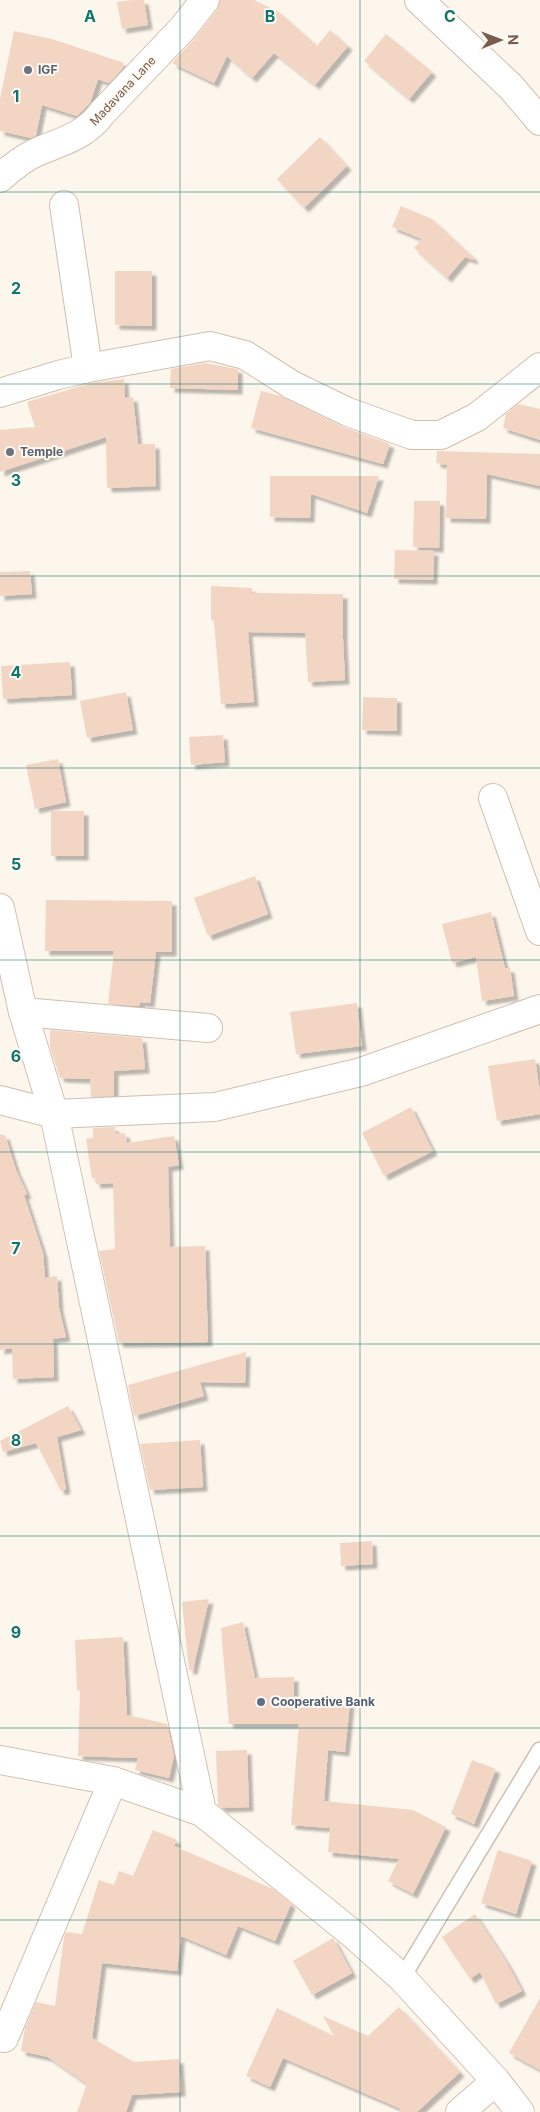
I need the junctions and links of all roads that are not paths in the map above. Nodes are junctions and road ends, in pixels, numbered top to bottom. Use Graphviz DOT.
graph roads {
  1 [pos="205,0"];
  2 [pos="419,0"];
  3 [pos="540,121"];
  4 [pos="0,178"];
  5 [pos="64,205"];
  6 [pos="540,367"];
  7 [pos="88,368"];
  8 [pos="0,393"];
  9 [pos="493,798"];
  10 [pos="0,908"];
  11 [pos="540,931"];
  12 [pos="540,1009"];
  13 [pos="22,1012"];
  14 [pos="208,1028"];
  15 [pos="0,1100"];
  16 [pos="54,1114"];
  17 [pos="540,1750"];
  18 [pos="0,1760"];
  19 [pos="113,1781"];
  20 [pos="202,1812"];
  21 [pos="402,1978"];
  22 [pos="4,2038"];
  23 [pos="496,2081"];
  24 [pos="460,2112"];
  25 [pos="520,2112"];
  1 -- 4 [label="street, Madavana Lane"];
  2 -- 3 [label="street"];
  5 -- 7 [label="street"];
  6 -- 7 [label="street"];
  7 -- 8 [label="street"];
  9 -- 11 [label="street"];
  10 -- 13 [label="street"];
  12 -- 16 [label="street"];
  13 -- 14 [label="street"];
  13 -- 16 [label="street"];
  15 -- 16 [label="street"];
  16 -- 20 [label="street"];
  17 -- 21 [label="lane"];
  18 -- 19 [label="street"];
  19 -- 20 [label="street"];
  19 -- 22 [label="street"];
  20 -- 21 [label="street"];
  21 -- 23 [label="street"];
  23 -- 24 [label="street"];
  23 -- 25 [label="street"];
}
